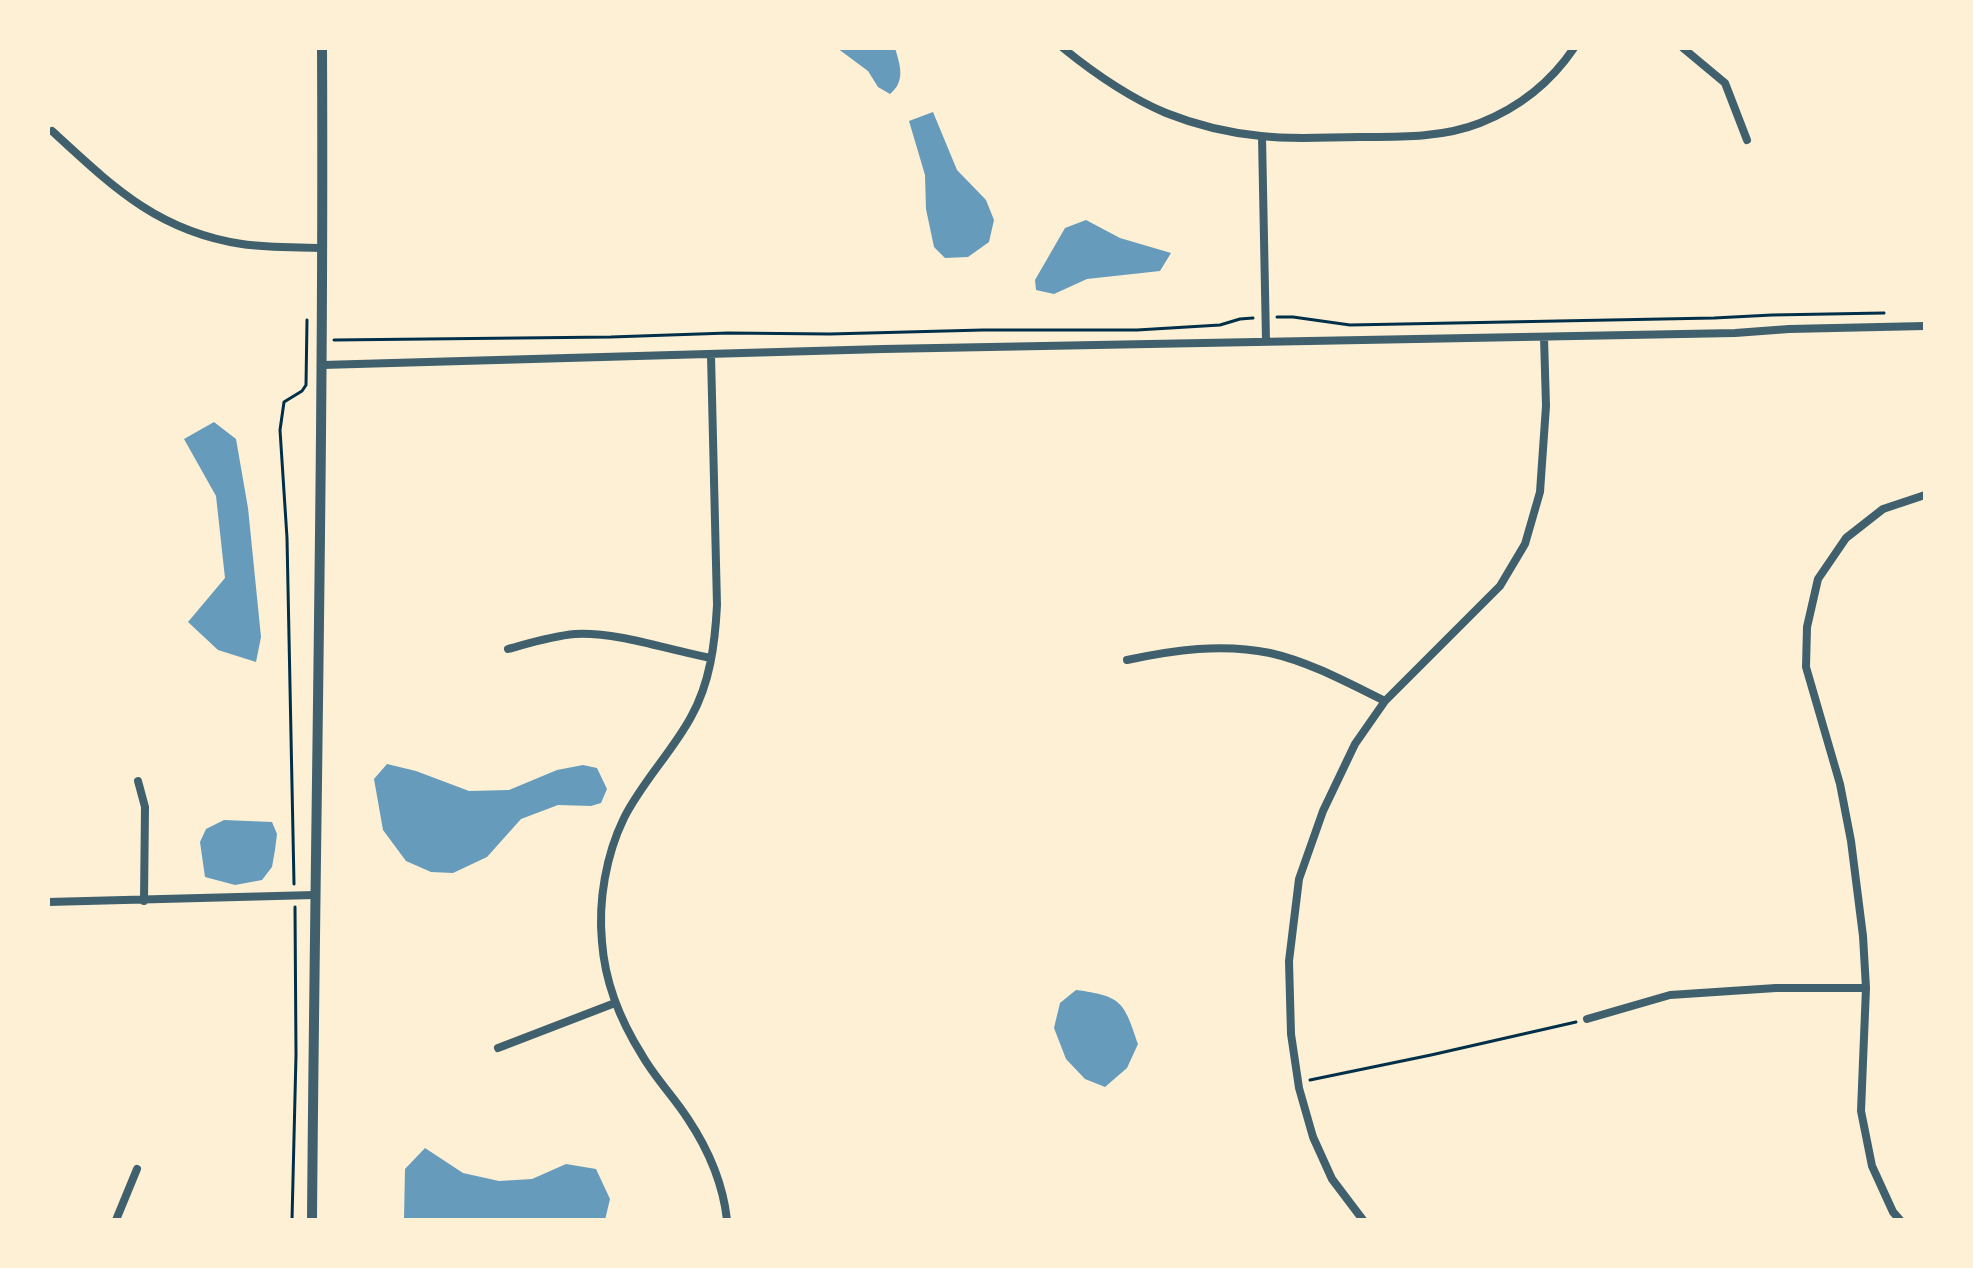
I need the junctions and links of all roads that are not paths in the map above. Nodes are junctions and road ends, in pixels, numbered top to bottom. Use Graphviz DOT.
graph roads {
  1 [pos="322,48"];
  2 [pos="1063,48"];
  3 [pos="1574,48"];
  4 [pos="1683,48"];
  5 [pos="52,131"];
  6 [pos="1262,137"];
  7 [pos="1747,140"];
  8 [pos="323,248"];
  9 [pos="1925,326"];
  10 [pos="1544,337"];
  11 [pos="1266,341"];
  12 [pos="711,355"];
  13 [pos="322,365"];
  14 [pos="1925,495"];
  15 [pos="508,649"];
  16 [pos="711,658"];
  17 [pos="1127,660"];
  18 [pos="1385,701"];
  19 [pos="138,781"];
  20 [pos="314,895"];
  21 [pos="144,901"];
  22 [pos="48,902"];
  23 [pos="1866,988"];
  24 [pos="615,1003"];
  25 [pos="1587,1019"];
  26 [pos="498,1048"];
  27 [pos="137,1169"];
  28 [pos="116,1220"];
  29 [pos="312,1220"];
  30 [pos="727,1220"];
  31 [pos="1363,1220"];
  32 [pos="1900,1220"];
  1 -- 8 [label="street"];
  2 -- 6 [label="street"];
  3 -- 6 [label="street"];
  4 -- 7 [label="street"];
  5 -- 8 [label="street"];
  6 -- 11 [label="street"];
  8 -- 13 [label="street"];
  9 -- 10 [label="street"];
  10 -- 11 [label="street"];
  10 -- 18 [label="street"];
  11 -- 12 [label="street"];
  12 -- 13 [label="street"];
  12 -- 16 [label="street"];
  13 -- 20 [label="street"];
  14 -- 23 [label="street"];
  15 -- 16 [label="street"];
  16 -- 24 [label="street"];
  17 -- 18 [label="street"];
  18 -- 31 [label="street"];
  19 -- 21 [label="street"];
  20 -- 21 [label="street"];
  20 -- 29 [label="street"];
  21 -- 22 [label="street"];
  23 -- 25 [label="street"];
  23 -- 32 [label="street"];
  24 -- 26 [label="street"];
  24 -- 30 [label="street"];
  27 -- 28 [label="street"];
}
